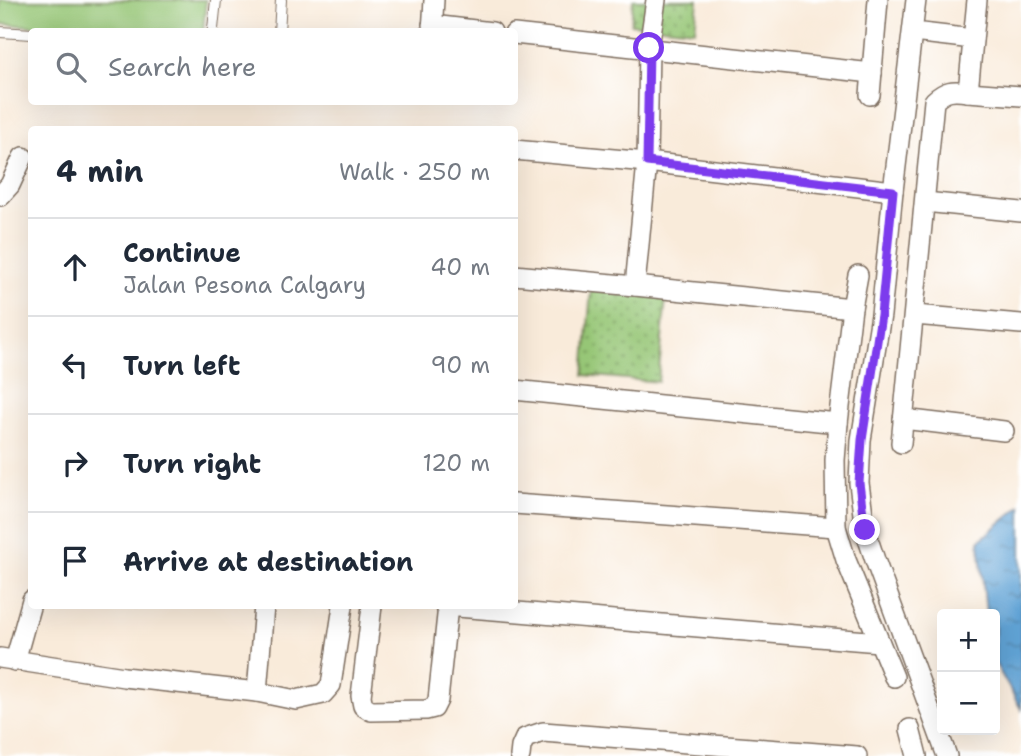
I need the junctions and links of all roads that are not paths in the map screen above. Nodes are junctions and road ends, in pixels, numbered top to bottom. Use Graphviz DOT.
graph roads {
  1 [pos="216,0"];
  2 [pos="281,0"];
  3 [pos="434,0"];
  4 [pos="656,0"];
  5 [pos="878,0"];
  6 [pos="916,0"];
  7 [pos="976,0"];
  8 [pos="213,28"];
  9 [pos="279,28"];
  10 [pos="432,28"];
  11 [pos="0,32"];
  12 [pos="913,32"];
  13 [pos="28,34"];
  14 [pos="518,34"];
  15 [pos="973,39"];
  16 [pos="649,48"];
  17 [pos="872,73"];
  18 [pos="968,92"];
  19 [pos="870,95"];
  20 [pos="1021,96"];
  21 [pos="518,150"];
  22 [pos="23,157"];
  23 [pos="647,162"];
  24 [pos="893,191"];
  25 [pos="0,196"];
  26 [pos="925,202"];
  27 [pos="1021,212"];
  28 [pos="518,275"];
  29 [pos="858,275"];
  30 [pos="635,286"];
  31 [pos="852,308"];
  32 [pos="914,315"];
  33 [pos="1021,324"];
  34 [pos="518,390"];
  35 [pos="904,419"];
  36 [pos="838,423"];
  37 [pos="1004,431"];
  38 [pos="901,443"];
  39 [pos="518,504"];
  40 [pos="836,527"];
  41 [pos="28,609"];
  42 [pos="264,609"];
  43 [pos="343,609"];
  44 [pos="372,609"];
  45 [pos="446,609"];
  46 [pos="482,609"];
  47 [pos="879,642"];
  48 [pos="8,660"];
  49 [pos="894,677"];
  50 [pos="257,692"];
  51 [pos="910,729"];
  52 [pos="520,756"];
  53 [pos="857,756"];
  54 [pos="917,756"];
  55 [pos="947,756"];
  1 -- 8 [label="lane"];
  2 -- 9 [label="lane"];
  3 -- 10 [label="street"];
  4 -- 16 [label="street"];
  5 -- 17 [label="street"];
  6 -- 12 [label="street"];
  7 -- 15 [label="street"];
  11 -- 13 [label="lane"];
  12 -- 15 [label="street"];
  12 -- 24 [label="street"];
  14 -- 16 [label="street"];
  15 -- 18 [label="street"];
  16 -- 17 [label="street"];
  16 -- 23 [label="street"];
  17 -- 19 [label="street"];
  18 -- 20 [label="street"];
  18 -- 26 [label="street"];
  21 -- 23 [label="street"];
  22 -- 25 [label="street"];
  23 -- 24 [label="street"];
  23 -- 30 [label="street"];
  24 -- 55 [label="street"];
  26 -- 27 [label="street"];
  26 -- 32 [label="street"];
  28 -- 30 [label="street"];
  29 -- 31 [label="street"];
  30 -- 31 [label="street"];
  31 -- 36 [label="street"];
  32 -- 33 [label="street"];
  32 -- 35 [label="street"];
  34 -- 36 [label="street"];
  35 -- 37 [label="street"];
  35 -- 38 [label="street"];
  36 -- 40 [label="street"];
  39 -- 40 [label="street"];
  40 -- 47 [label="street"];
  41 -- 48 [label="street"];
  42 -- 50 [label="street"];
  43 -- 50 [label="street"];
  44 -- 45 [label="street"];
  46 -- 47 [label="street"];
  47 -- 49 [label="street"];
  48 -- 50 [label="street"];
  51 -- 54 [label="street"];
  52 -- 53 [label="street"];
}
